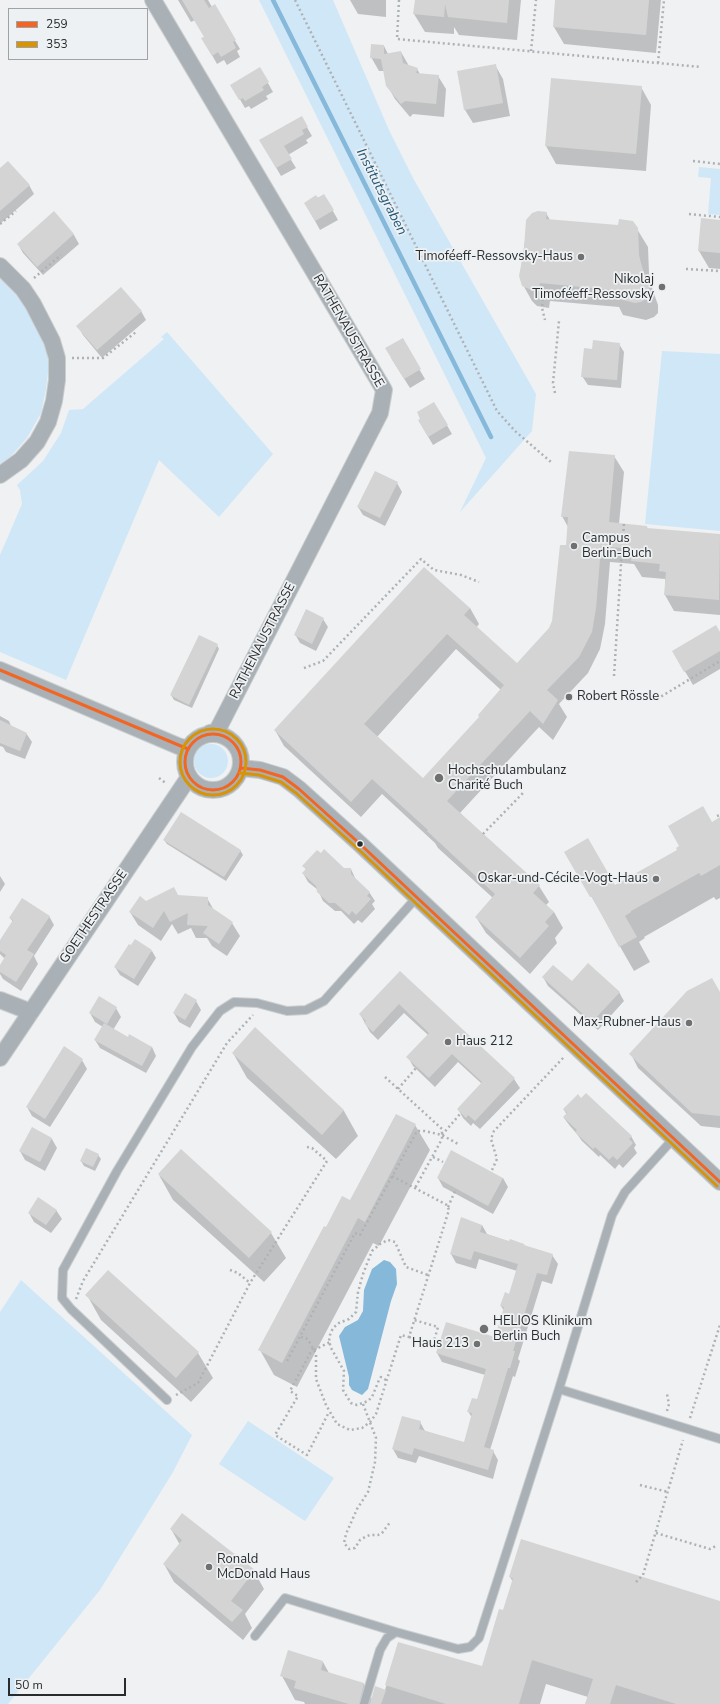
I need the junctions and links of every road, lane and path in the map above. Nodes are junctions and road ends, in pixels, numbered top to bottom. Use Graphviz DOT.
graph roads {
  1 [pos="153,0"];
  2 [pos="296,0"];
  3 [pos="399,0"];
  4 [pos="536,0"];
  5 [pos="664,0"];
  6 [pos="531,50"];
  7 [pos="658,63"];
  8 [pos="701,67"];
  9 [pos="693,161"];
  10 [pos="720,164"];
  11 [pos="16,211"];
  12 [pos="689,214"];
  13 [pos="720,217"];
  14 [pos="0,224"];
  15 [pos="61,255"];
  16 [pos="0,266"];
  17 [pos="686,269"];
  18 [pos="720,271"];
  19 [pos="33,278"];
  20 [pos="544,289"];
  21 [pos="545,320"];
  22 [pos="558,321"];
  23 [pos="136,332"];
  24 [pos="71,358"];
  25 [pos="555,393"];
  26 [pos="551,462"];
  27 [pos="0,475"];
  28 [pos="624,521"];
  29 [pos="622,541"];
  30 [pos="622,548"];
  31 [pos="479,582"];
  32 [pos="720,661"];
  33 [pos="304,668"];
  34 [pos="0,670"];
  35 [pos="614,676"];
  36 [pos="657,699"];
  37 [pos="210,733"];
  38 [pos="188,749"];
  39 [pos="241,768"];
  40 [pos="189,777"];
  41 [pos="524,792"];
  42 [pos="483,834"];
  43 [pos="417,897"];
  44 [pos="0,1000"];
  45 [pos="31,1012"];
  46 [pos="256,1012"];
  47 [pos="567,1054"];
  48 [pos="0,1058"];
  49 [pos="416,1068"];
  50 [pos="385,1077"];
  51 [pos="398,1089"];
  52 [pos="460,1114"];
  53 [pos="442,1135"];
  54 [pos="674,1138"];
  55 [pos="458,1144"];
  56 [pos="307,1147"];
  57 [pos="433,1157"];
  58 [pos="444,1162"];
  59 [pos="492,1170"];
  60 [pos="392,1176"];
  61 [pos="720,1182"];
  62 [pos="415,1188"];
  63 [pos="456,1190"];
  64 [pos="448,1207"];
  65 [pos="230,1270"];
  66 [pos="428,1275"];
  67 [pos="250,1283"];
  68 [pos="75,1302"];
  69 [pos="414,1320"];
  70 [pos="720,1325"];
  71 [pos="300,1337"];
  72 [pos="409,1337"];
  73 [pos="330,1342"];
  74 [pos="314,1349"];
  75 [pos="287,1361"];
  76 [pos="386,1380"];
  77 [pos="559,1389"];
  78 [pos="173,1392"];
  79 [pos="178,1394"];
  80 [pos="167,1400"];
  81 [pos="363,1404"];
  82 [pos="330,1412"];
  83 [pos="370,1422"];
  84 [pos="686,1429"];
  85 [pos="720,1439"];
  86 [pos="640,1485"];
  87 [pos="668,1492"];
  88 [pos="391,1521"];
  89 [pos="656,1533"];
  90 [pos="716,1546"];
  91 [pos="636,1582"];
  92 [pos="396,1632"];
  93 [pos="255,1636"];
  94 [pos="364,1704"];
  1 -- 37 [label="street, RATHENAUSTRASSE"];
  2 -- 26 [label="path"];
  3 -- 6 [label="path"];
  4 -- 6 [label="path"];
  5 -- 7 [label="path"];
  6 -- 7 [label="path"];
  7 -- 8 [label="path"];
  9 -- 10 [label="path"];
  11 -- 14 [label="path"];
  12 -- 13 [label="path"];
  15 -- 19 [label="path"];
  16 -- 27 [label="street"];
  17 -- 18 [label="path"];
  20 -- 21 [label="path"];
  22 -- 25 [label="path"];
  23 -- 24 [label="path"];
  28 -- 29 [label="path"];
  30 -- 35 [label="path"];
  31 -- 33 [label="path"];
  32 -- 36 [label="path"];
  34 -- 38 [label="street"];
  37 -- 38 [label="street"];
  37 -- 39 [label="street"];
  38 -- 40 [label="street"];
  39 -- 40 [label="street"];
  39 -- 43 [label="street"];
  40 -- 45 [label="street, GOETHESTRASSE"];
  41 -- 42 [label="path"];
  43 -- 54 [label="street"];
  43 -- 80 [label="lane"];
  44 -- 45 [label="street"];
  45 -- 48 [label="street, GOETHESTRASSE"];
  46 -- 68 [label="path"];
  47 -- 59 [label="path"];
  49 -- 51 [label="path"];
  50 -- 51 [label="path"];
  51 -- 53 [label="path"];
  52 -- 53 [label="path"];
  53 -- 55 [label="path"];
  53 -- 57 [label="path"];
  53 -- 60 [label="path"];
  54 -- 61 [label="street"];
  54 -- 77 [label="lane"];
  56 -- 67 [label="path"];
  57 -- 58 [label="path"];
  57 -- 62 [label="path"];
  60 -- 62 [label="path"];
  60 -- 71 [label="path"];
  62 -- 64 [label="path"];
  63 -- 64 [label="path"];
  64 -- 66 [label="path"];
  65 -- 67 [label="path"];
  66 -- 69 [label="path"];
  66 -- 73 [label="path"];
  67 -- 79 [label="path"];
  69 -- 72 [label="path"];
  69 -- 72 [label="path"];
  70 -- 84 [label="path"];
  71 -- 74 [label="path"];
  71 -- 75 [label="path"];
  72 -- 76 [label="path"];
  73 -- 74 [label="path"];
  73 -- 81 [label="path"];
  74 -- 82 [label="path"];
  74 -- 82 [label="path"];
  76 -- 81 [label="path"];
  76 -- 83 [label="path"];
  77 -- 84 [label="lane"];
  77 -- 92 [label="lane"];
  78 -- 79 [label="path"];
  79 -- 80 [label="path"];
  81 -- 83 [label="path"];
  82 -- 83 [label="path"];
  83 -- 88 [label="path"];
  84 -- 85 [label="lane"];
  84 -- 87 [label="path"];
  86 -- 87 [label="path"];
  87 -- 89 [label="path"];
  89 -- 90 [label="path"];
  89 -- 91 [label="path"];
  92 -- 93 [label="lane"];
  92 -- 94 [label="lane"];
}
